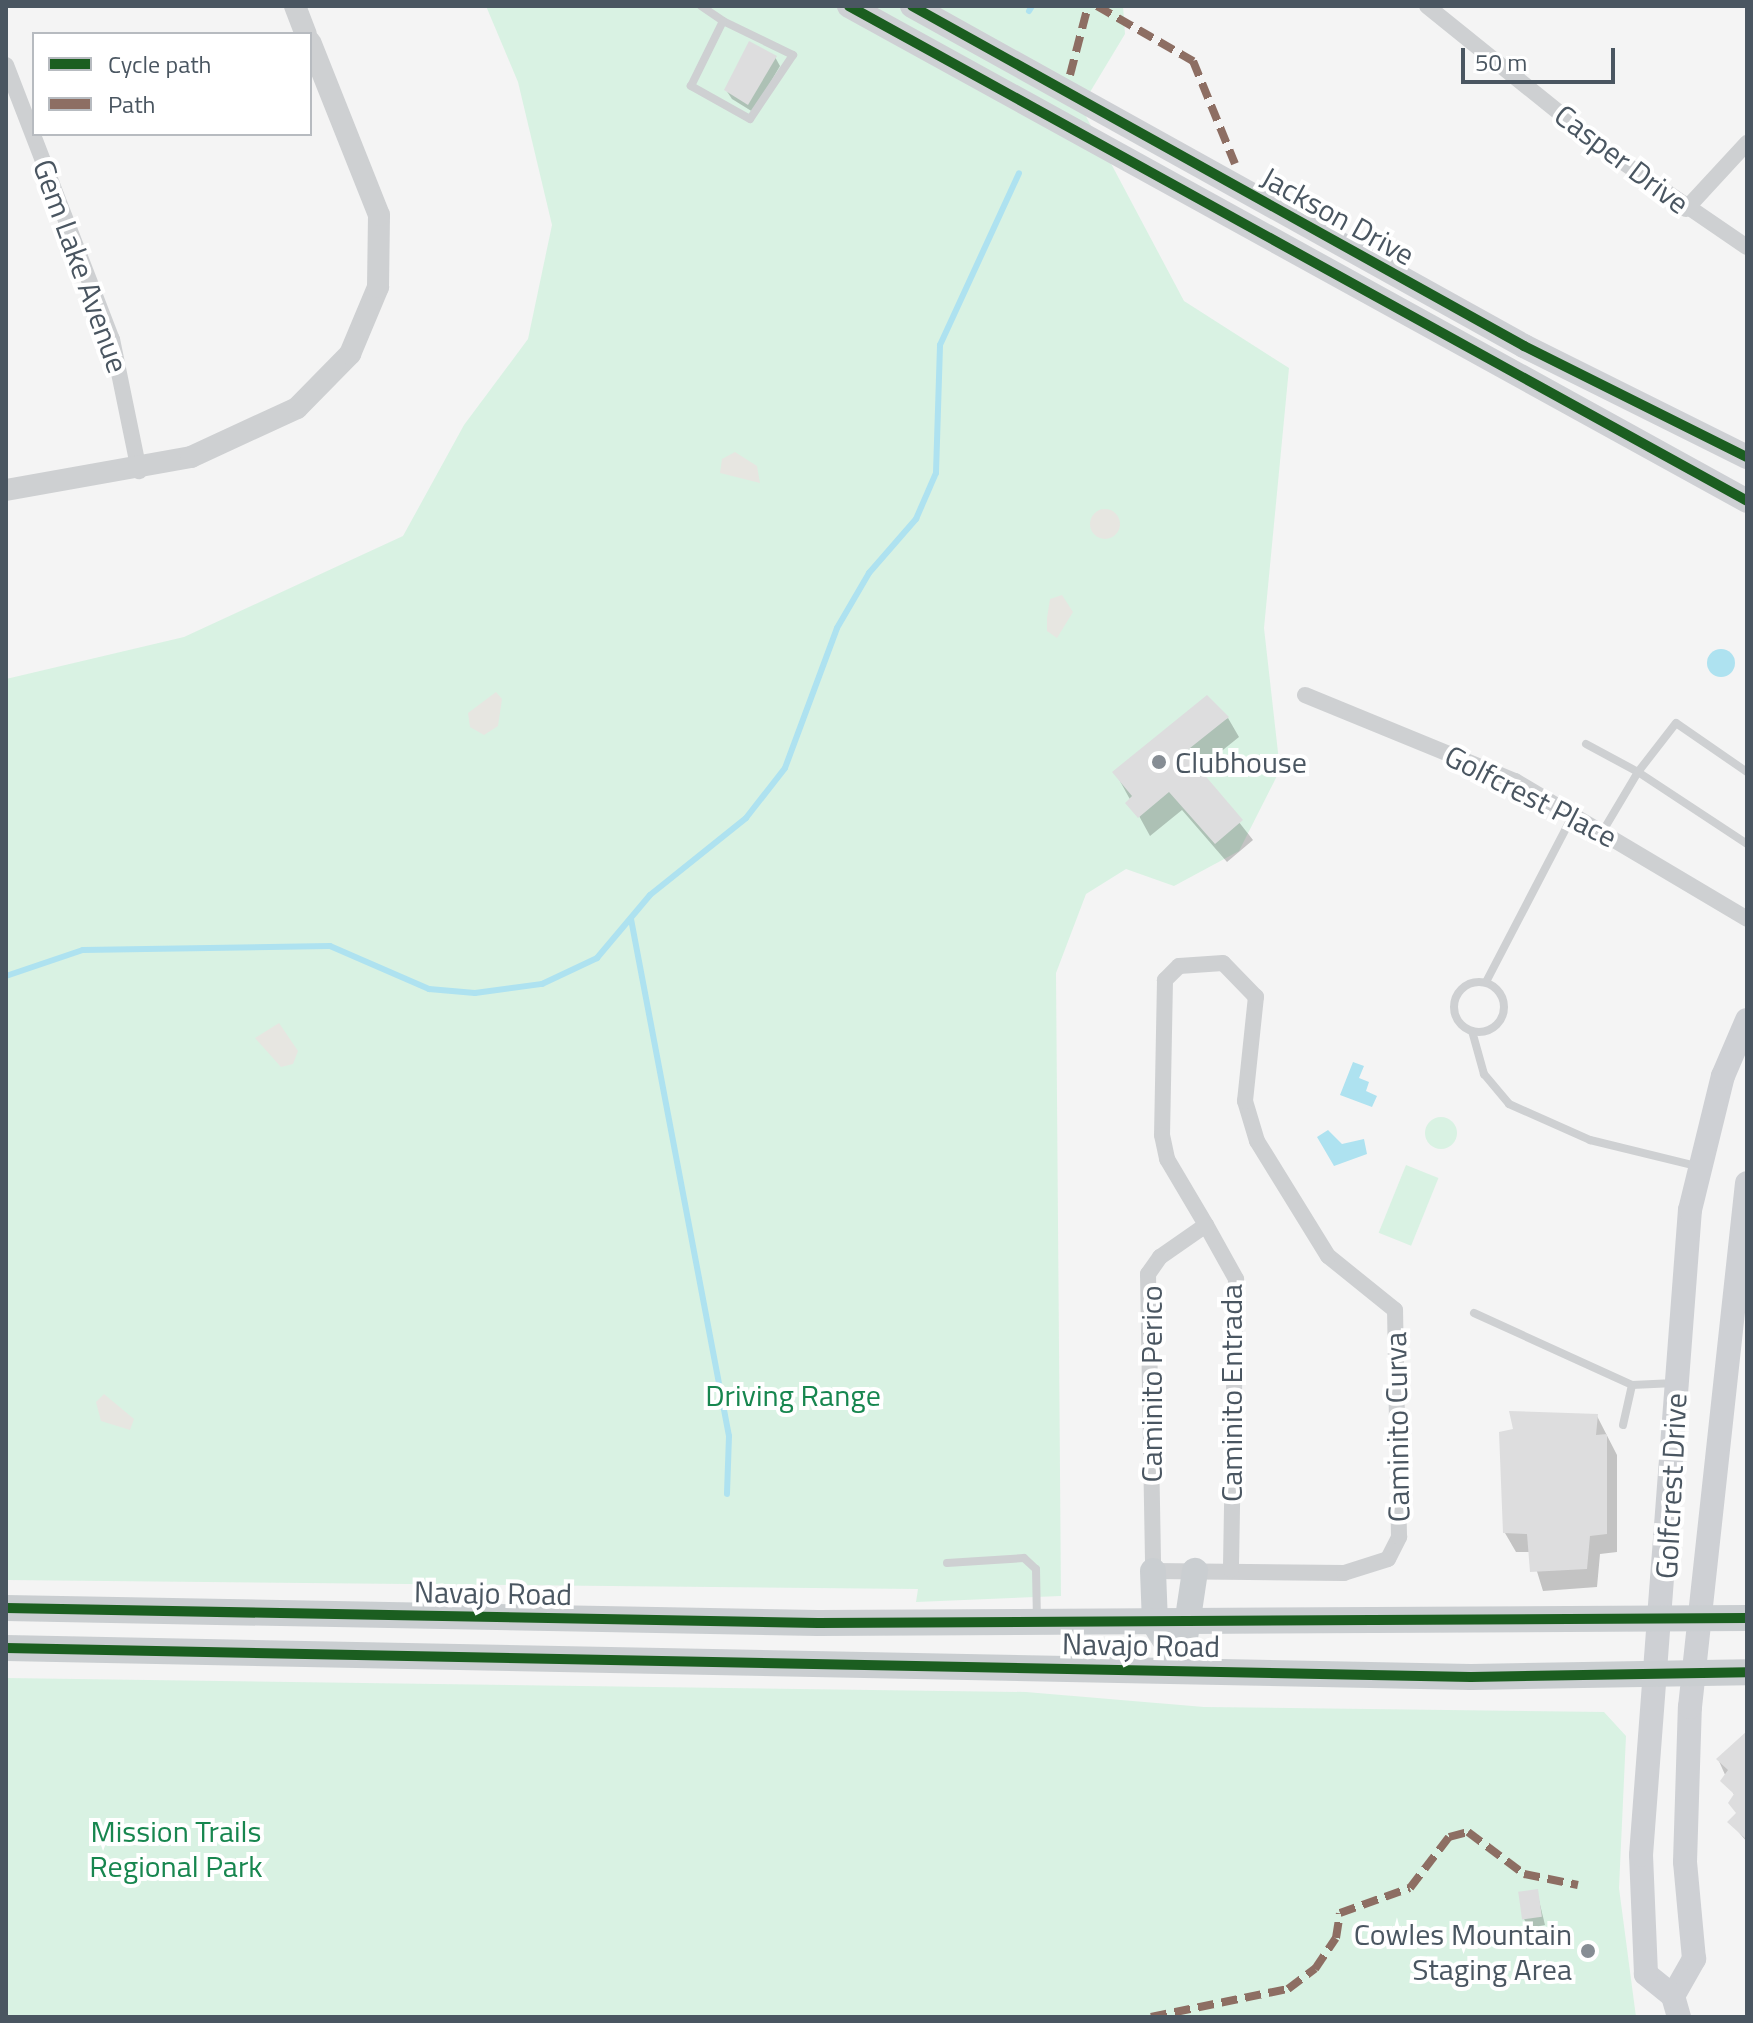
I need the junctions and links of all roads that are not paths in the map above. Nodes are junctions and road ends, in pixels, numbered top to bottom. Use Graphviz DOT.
graph roads {
  1 [pos="295,6"];
  2 [pos="701,6"];
  3 [pos="849,6"];
  4 [pos="912,6"];
  5 [pos="1427,6"];
  6 [pos="723,21"];
  7 [pos="305,32"];
  8 [pos="312,47"];
  9 [pos="6,65"];
  10 [pos="32,132"];
  11 [pos="33,136"];
  12 [pos="1747,143"];
  13 [pos="1686,209"];
  14 [pos="1747,247"];
  15 [pos="1747,457"];
  16 [pos="139,471"];
  17 [pos="6,490"];
  18 [pos="1747,501"];
  19 [pos="1305,695"];
  20 [pos="1586,744"];
  21 [pos="1638,772"];
  22 [pos="1747,772"];
  23 [pos="1575,813"];
  24 [pos="1604,829"];
  25 [pos="1747,844"];
  26 [pos="1747,919"];
  27 [pos="1486,982"];
  28 [pos="1164,994"];
  29 [pos="1747,1020"];
  30 [pos="1472,1031"];
  31 [pos="1697,1166"];
  32 [pos="1747,1183"];
  33 [pos="1206,1225"];
  34 [pos="1474,1313"];
  35 [pos="1676,1383"];
  36 [pos="1632,1385"];
  37 [pos="1623,1425"];
  38 [pos="947,1563"];
  39 [pos="1231,1570"];
  40 [pos="1153,1571"];
  41 [pos="1195,1571"];
  42 [pos="6,1608"];
  43 [pos="1747,1618"];
  44 [pos="1702,1620"];
  45 [pos="1664,1621"];
  46 [pos="1037,1624"];
  47 [pos="1155,1624"];
  48 [pos="1184,1624"];
  49 [pos="6,1648"];
  50 [pos="1173,1653"];
  51 [pos="927,1664"];
  52 [pos="1232,1671"];
  53 [pos="1747,1672"];
  54 [pos="1659,1675"];
  55 [pos="1694,1675"];
  56 [pos="1676,2006"];
  1 -- 7 [label="street"];
  2 -- 6 [label="lane"];
  3 -- 18 [label="main road, Jackson Drive"];
  4 -- 15 [label="main road, Jackson Drive"];
  5 -- 13 [label="street, Casper Drive"];
  6 -- 6 [label="lane"];
  8 -- 16 [label="street"];
  9 -- 10 [label="street, Gem Lake Avenue"];
  11 -- 16 [label="street, Gem Lake Avenue"];
  12 -- 13 [label="street"];
  13 -- 14 [label="street, Casper Drive"];
  16 -- 17 [label="street"];
  19 -- 23 [label="street, Golfcrest Place"];
  20 -- 21 [label="lane"];
  21 -- 22 [label="lane"];
  21 -- 24 [label="lane"];
  21 -- 25 [label="lane"];
  23 -- 24 [label="street, Golfcrest Place"];
  23 -- 27 [label="lane"];
  24 -- 26 [label="street, Golfcrest Place"];
  27 -- 30 [label="lane"];
  27 -- 30 [label="lane"];
  28 -- 33 [label="street, Caminito Entrada"];
  28 -- 39 [label="street, Caminito Curva"];
  29 -- 31 [label="main road, Golfcrest Drive"];
  30 -- 31 [label="lane"];
  31 -- 35 [label="main road, Golfcrest Drive"];
  32 -- 44 [label="main road, Golfcrest Drive"];
  33 -- 39 [label="street, Caminito Entrada"];
  33 -- 40 [label="street, Caminito Perico"];
  34 -- 36 [label="lane"];
  35 -- 36 [label="lane"];
  35 -- 45 [label="main road, Golfcrest Drive"];
  36 -- 37 [label="lane"];
  38 -- 46 [label="lane"];
  39 -- 41 [label="street"];
  40 -- 41 [label="street"];
  40 -- 47 [label="main road"];
  41 -- 48 [label="main road"];
  42 -- 46 [label="main road, Navajo Road"];
  43 -- 44 [label="main road, Navajo Road"];
  44 -- 45 [label="main road, Navajo Road"];
  44 -- 55 [label="main road, Golfcrest Drive"];
  45 -- 48 [label="main road, Navajo Road"];
  45 -- 54 [label="main road, Golfcrest Drive"];
  46 -- 47 [label="main road, Navajo Road"];
  47 -- 48 [label="main road, Navajo Road"];
  47 -- 50 [label="main road"];
  48 -- 50 [label="main road"];
  49 -- 51 [label="main road, Navajo Road"];
  50 -- 51 [label="main road"];
  50 -- 52 [label="main road"];
  51 -- 52 [label="main road, Navajo Road"];
  52 -- 54 [label="main road, Navajo Road"];
  53 -- 55 [label="main road, Navajo Road"];
  54 -- 55 [label="main road, Navajo Road"];
  54 -- 56 [label="main road, Golfcrest Drive"];
  55 -- 56 [label="main road, Golfcrest Drive"];
}
